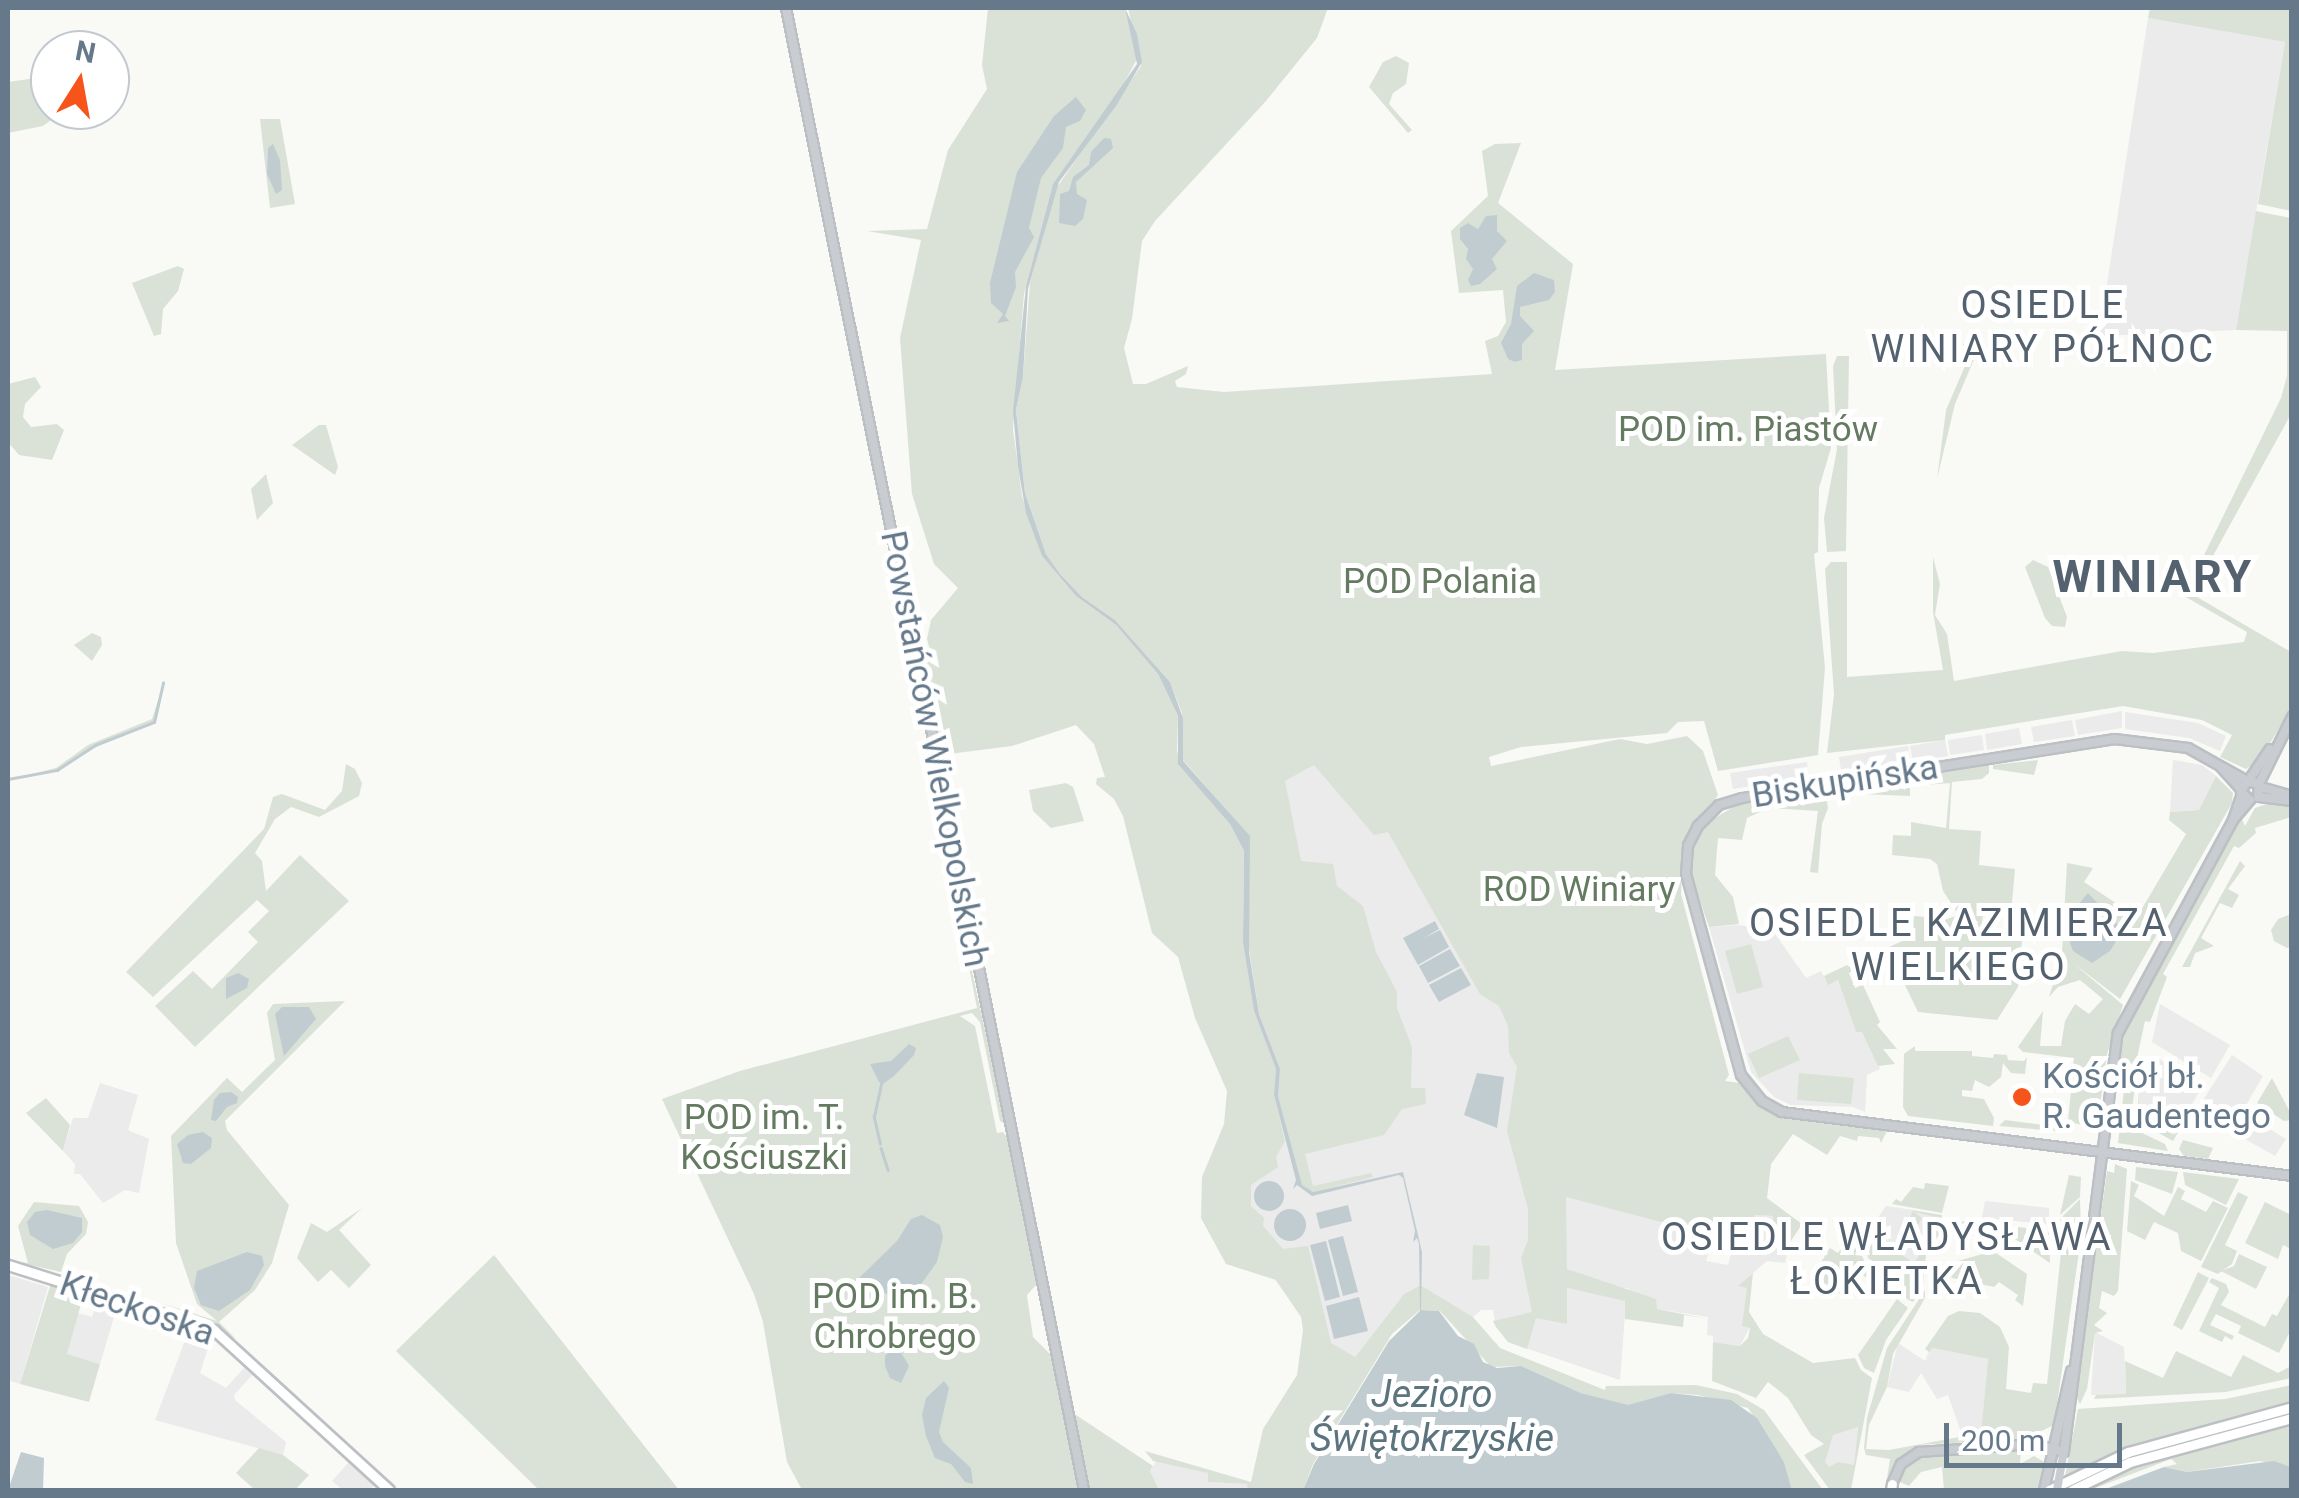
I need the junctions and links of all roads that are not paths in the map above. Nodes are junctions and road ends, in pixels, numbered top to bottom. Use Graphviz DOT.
graph roads {
  1 [pos="786,8"];
  2 [pos="2292,716"];
  3 [pos="2251,789"];
  4 [pos="2292,799"];
  5 [pos="2102,1151"];
  6 [pos="2292,1176"];
  7 [pos="8,1265"];
  8 [pos="2077,1347"];
  9 [pos="2292,1407"];
  10 [pos="2292,1418"];
  11 [pos="2053,1449"];
  12 [pos="2064,1452"];
  13 [pos="1891,1488"];
  14 [pos="388,1490"];
  15 [pos="1084,1490"];
  16 [pos="2050,1490"];
  17 [pos="2072,1490"];
  1 -- 15 [label="street, Powstańców Wielkopolskich"];
  2 -- 3 [label="street"];
  3 -- 4 [label="street"];
  3 -- 5 [label="street"];
  3 -- 5 [label="street, Biskupińska"];
  5 -- 6 [label="street"];
  5 -- 8 [label="street"];
  7 -- 14 [label="main road, Kłeckoska"];
  8 -- 11 [label="street"];
  8 -- 12 [label="street"];
  9 -- 16 [label="main road"];
  10 -- 17 [label="main road"];
  11 -- 12 [label="street, bridge"];
  11 -- 13 [label="street"];
  11 -- 16 [label="street"];
  12 -- 16 [label="street, bridge"];
}
